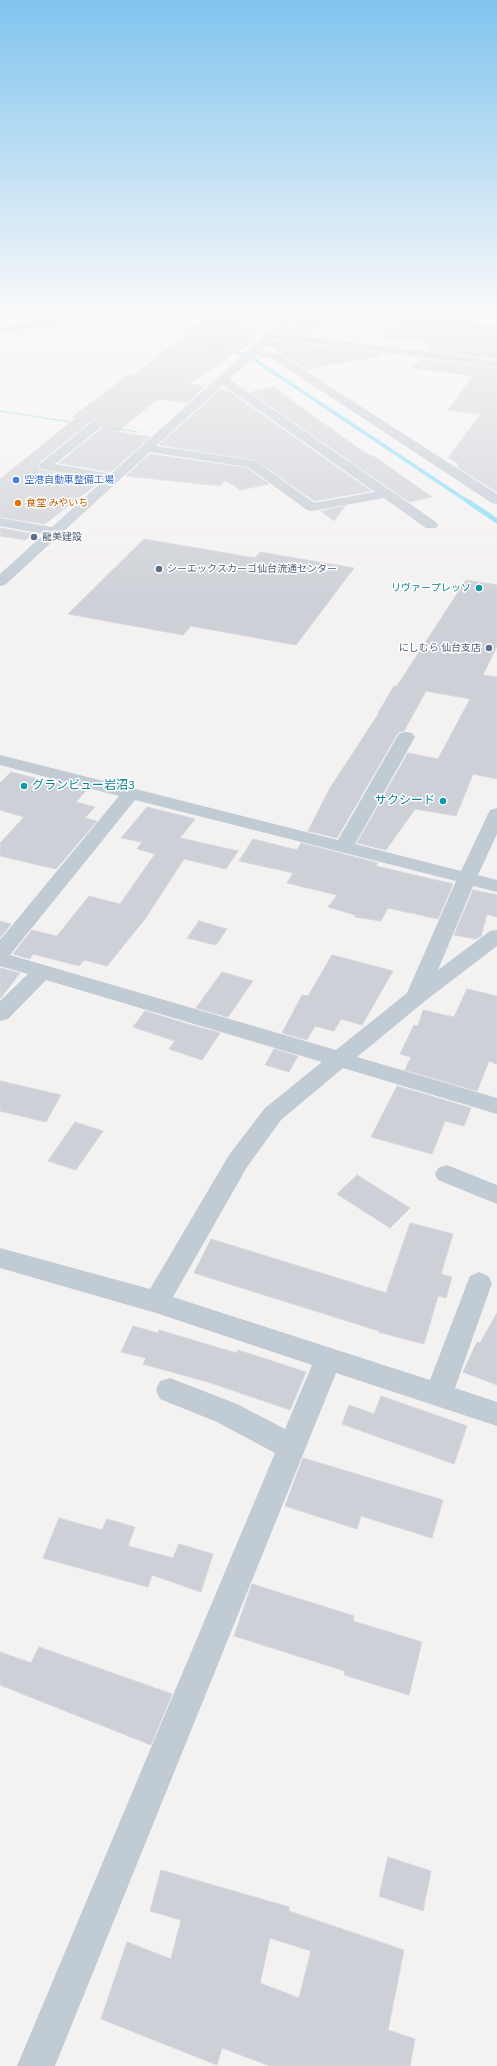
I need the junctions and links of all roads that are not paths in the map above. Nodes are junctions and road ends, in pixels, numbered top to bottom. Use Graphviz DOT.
graph roads {
  1 [pos="190,408"];
  2 [pos="264,408"];
  3 [pos="356,408"];
  4 [pos="96,425"];
  5 [pos="146,448"];
  6 [pos="114,478"];
  7 [pos="386,494"];
  8 [pos="497,500"];
  9 [pos="0,522"];
  10 [pos="431,525"];
  11 [pos="54,532"];
  12 [pos="0,582"];
  13 [pos="406,737"];
  14 [pos="0,760"];
  15 [pos="131,793"];
  16 [pos="497,814"];
  17 [pos="344,847"];
  18 [pos="467,878"];
  19 [pos="497,886"];
  20 [pos="497,936"];
  21 [pos="0,954"];
  22 [pos="0,958"];
  23 [pos="43,971"];
  24 [pos="417,996"];
  25 [pos="3,1008"];
  26 [pos="342,1060"];
  27 [pos="497,1106"];
  28 [pos="447,1174"];
  29 [pos="497,1195"];
  30 [pos="0,1258"];
  31 [pos="479,1283"];
  32 [pos="156,1302"];
  33 [pos="328,1358"];
  34 [pos="170,1390"];
  35 [pos="439,1395"];
  36 [pos="497,1414"];
  37 [pos="291,1447"];
  38 [pos="36,2066"];
  1 -- 5 [label="street"];
  2 -- 7 [label="street"];
  3 -- 8 [label="street"];
  4 -- 6 [label="street"];
  5 -- 6 [label="street"];
  5 -- 7 [label="street"];
  6 -- 11 [label="street"];
  7 -- 10 [label="street"];
  9 -- 11 [label="street"];
  11 -- 12 [label="street"];
  13 -- 17 [label="street"];
  14 -- 15 [label="street"];
  15 -- 17 [label="street"];
  15 -- 21 [label="street"];
  16 -- 18 [label="street"];
  17 -- 18 [label="street"];
  18 -- 19 [label="street"];
  18 -- 24 [label="street"];
  20 -- 24 [label="street"];
  22 -- 23 [label="street"];
  23 -- 25 [label="street"];
  23 -- 26 [label="street"];
  24 -- 26 [label="street"];
  26 -- 27 [label="street"];
  26 -- 32 [label="street"];
  28 -- 29 [label="street"];
  30 -- 32 [label="street"];
  31 -- 35 [label="street"];
  32 -- 33 [label="street"];
  33 -- 35 [label="street"];
  33 -- 37 [label="street"];
  34 -- 37 [label="street"];
  35 -- 36 [label="street"];
  37 -- 38 [label="street"];
}
